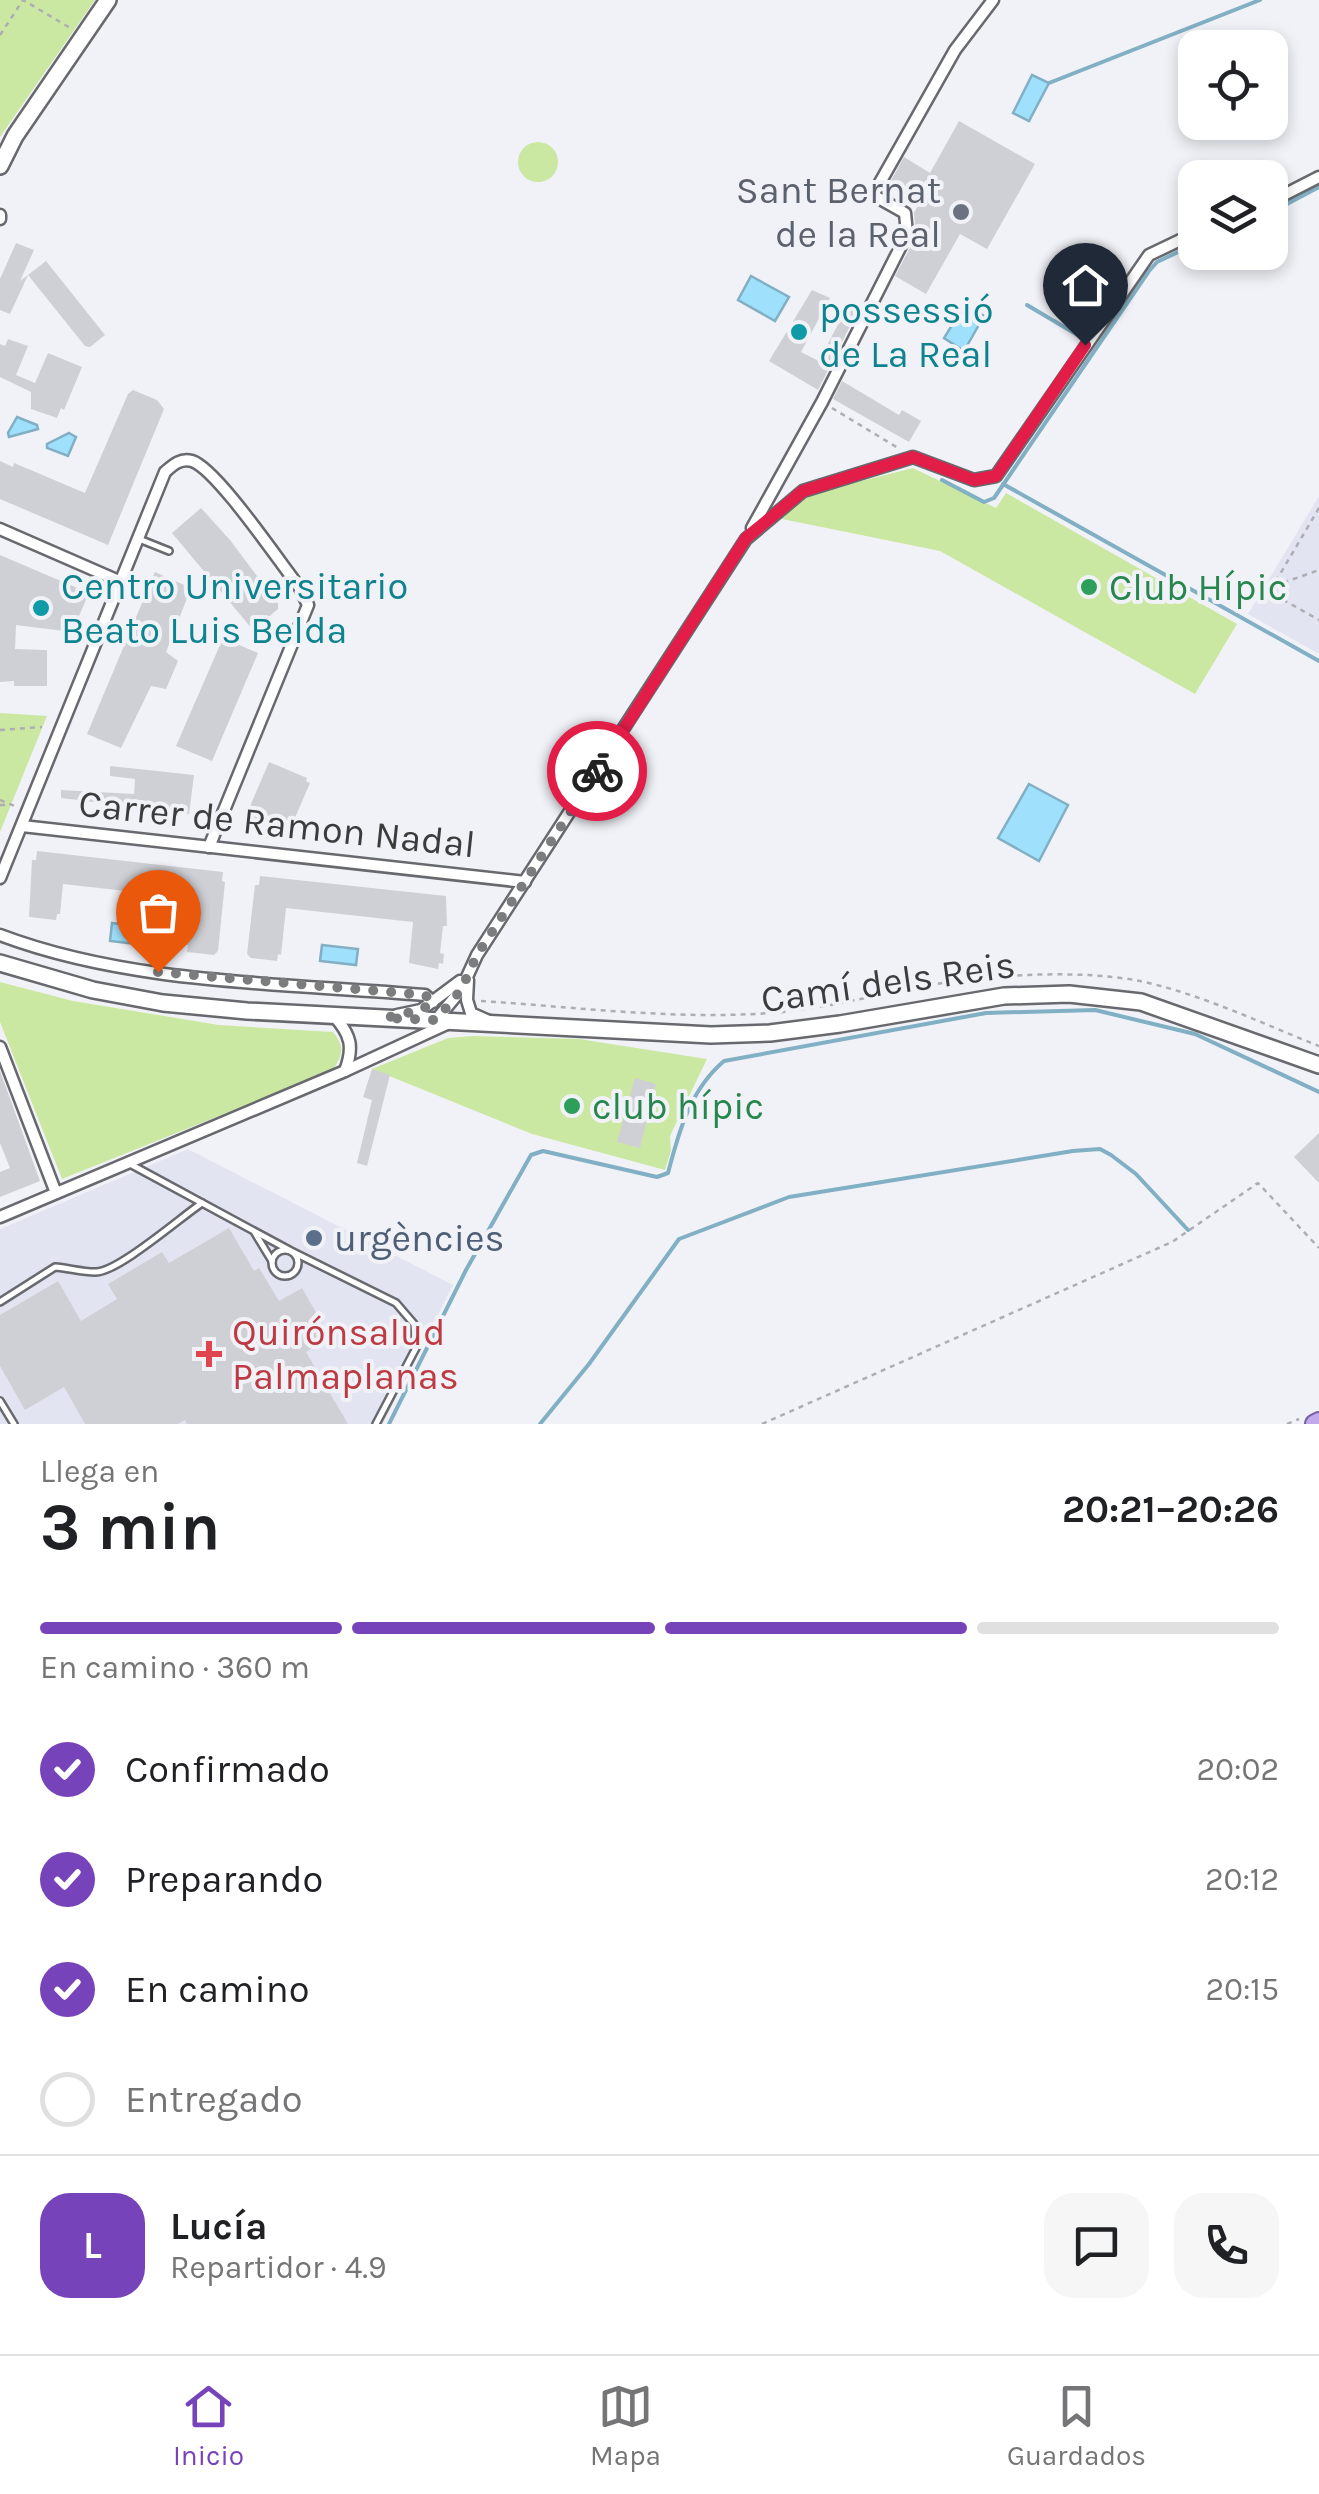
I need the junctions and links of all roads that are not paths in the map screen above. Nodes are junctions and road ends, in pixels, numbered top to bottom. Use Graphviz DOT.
graph roads {
  1 [pos="108,0"];
  2 [pos="994,0"];
  3 [pos="0,166"];
  4 [pos="1319,177"];
  5 [pos="1288,193"];
  6 [pos="1178,242"];
  7 [pos="0,528"];
  8 [pos="139,538"];
  9 [pos="746,538"];
  10 [pos="169,550"];
  11 [pos="120,581"];
  12 [pos="22,826"];
  13 [pos="209,847"];
  14 [pos="0,878"];
  15 [pos="525,882"];
  16 [pos="0,935"];
  17 [pos="0,963"];
  18 [pos="468,974"];
  19 [pos="433,1002"];
  20 [pos="333,1015"];
  21 [pos="385,1018"];
  22 [pos="436,1020"];
  23 [pos="454,1021"];
  24 [pos="494,1024"];
  25 [pos="0,1047"];
  26 [pos="3,1064"];
  27 [pos="1319,1065"];
  28 [pos="345,1071"];
  29 [pos="129,1164"];
  30 [pos="56,1193"];
  31 [pos="202,1203"];
  32 [pos="0,1216"];
  33 [pos="254,1231"];
  34 [pos="291,1251"];
  35 [pos="272,1260"];
  36 [pos="0,1302"];
  37 [pos="0,1401"];
  38 [pos="14,1424"];
  39 [pos="376,1424"];
  1 -- 3 [label="street"];
  2 -- 9 [label="street"];
  4 -- 5 [label="street"];
  6 -- 9 [label="street"];
  7 -- 11 [label="street"];
  8 -- 10 [label="lane"];
  8 -- 11 [label="street"];
  8 -- 13 [label="street"];
  9 -- 15 [label="street"];
  11 -- 12 [label="street"];
  12 -- 13 [label="street, Carrer de Ramon Nadal"];
  12 -- 14 [label="street"];
  13 -- 15 [label="street, Carrer de Ramon Nadal"];
  15 -- 18 [label="street"];
  16 -- 19 [label="street"];
  17 -- 20 [label="street, Camí dels Reis"];
  18 -- 19 [label="street"];
  18 -- 22 [label="street"];
  18 -- 24 [label="street"];
  19 -- 21 [label="street"];
  20 -- 21 [label="street, Camí dels Reis"];
  20 -- 28 [label="street"];
  21 -- 22 [label="street, Camí dels Reis"];
  22 -- 23 [label="street, Camí dels Reis"];
  23 -- 24 [label="street, Camí dels Reis"];
  23 -- 28 [label="street, Camí dels Reis"];
  24 -- 27 [label="street, Camí dels Reis"];
  25 -- 26 [label="street"];
  26 -- 30 [label="street"];
  28 -- 29 [label="street, Camí dels Reis"];
  29 -- 30 [label="street, Camí dels Reis"];
  29 -- 31 [label="lane"];
  30 -- 32 [label="street, Camí dels Reis"];
  31 -- 33 [label="lane"];
  31 -- 36 [label="lane"];
  33 -- 34 [label="lane"];
  33 -- 35 [label="lane"];
  34 -- 35 [label="lane"];
  34 -- 35 [label="lane"];
  34 -- 39 [label="lane"];
  37 -- 38 [label="lane"];
}
